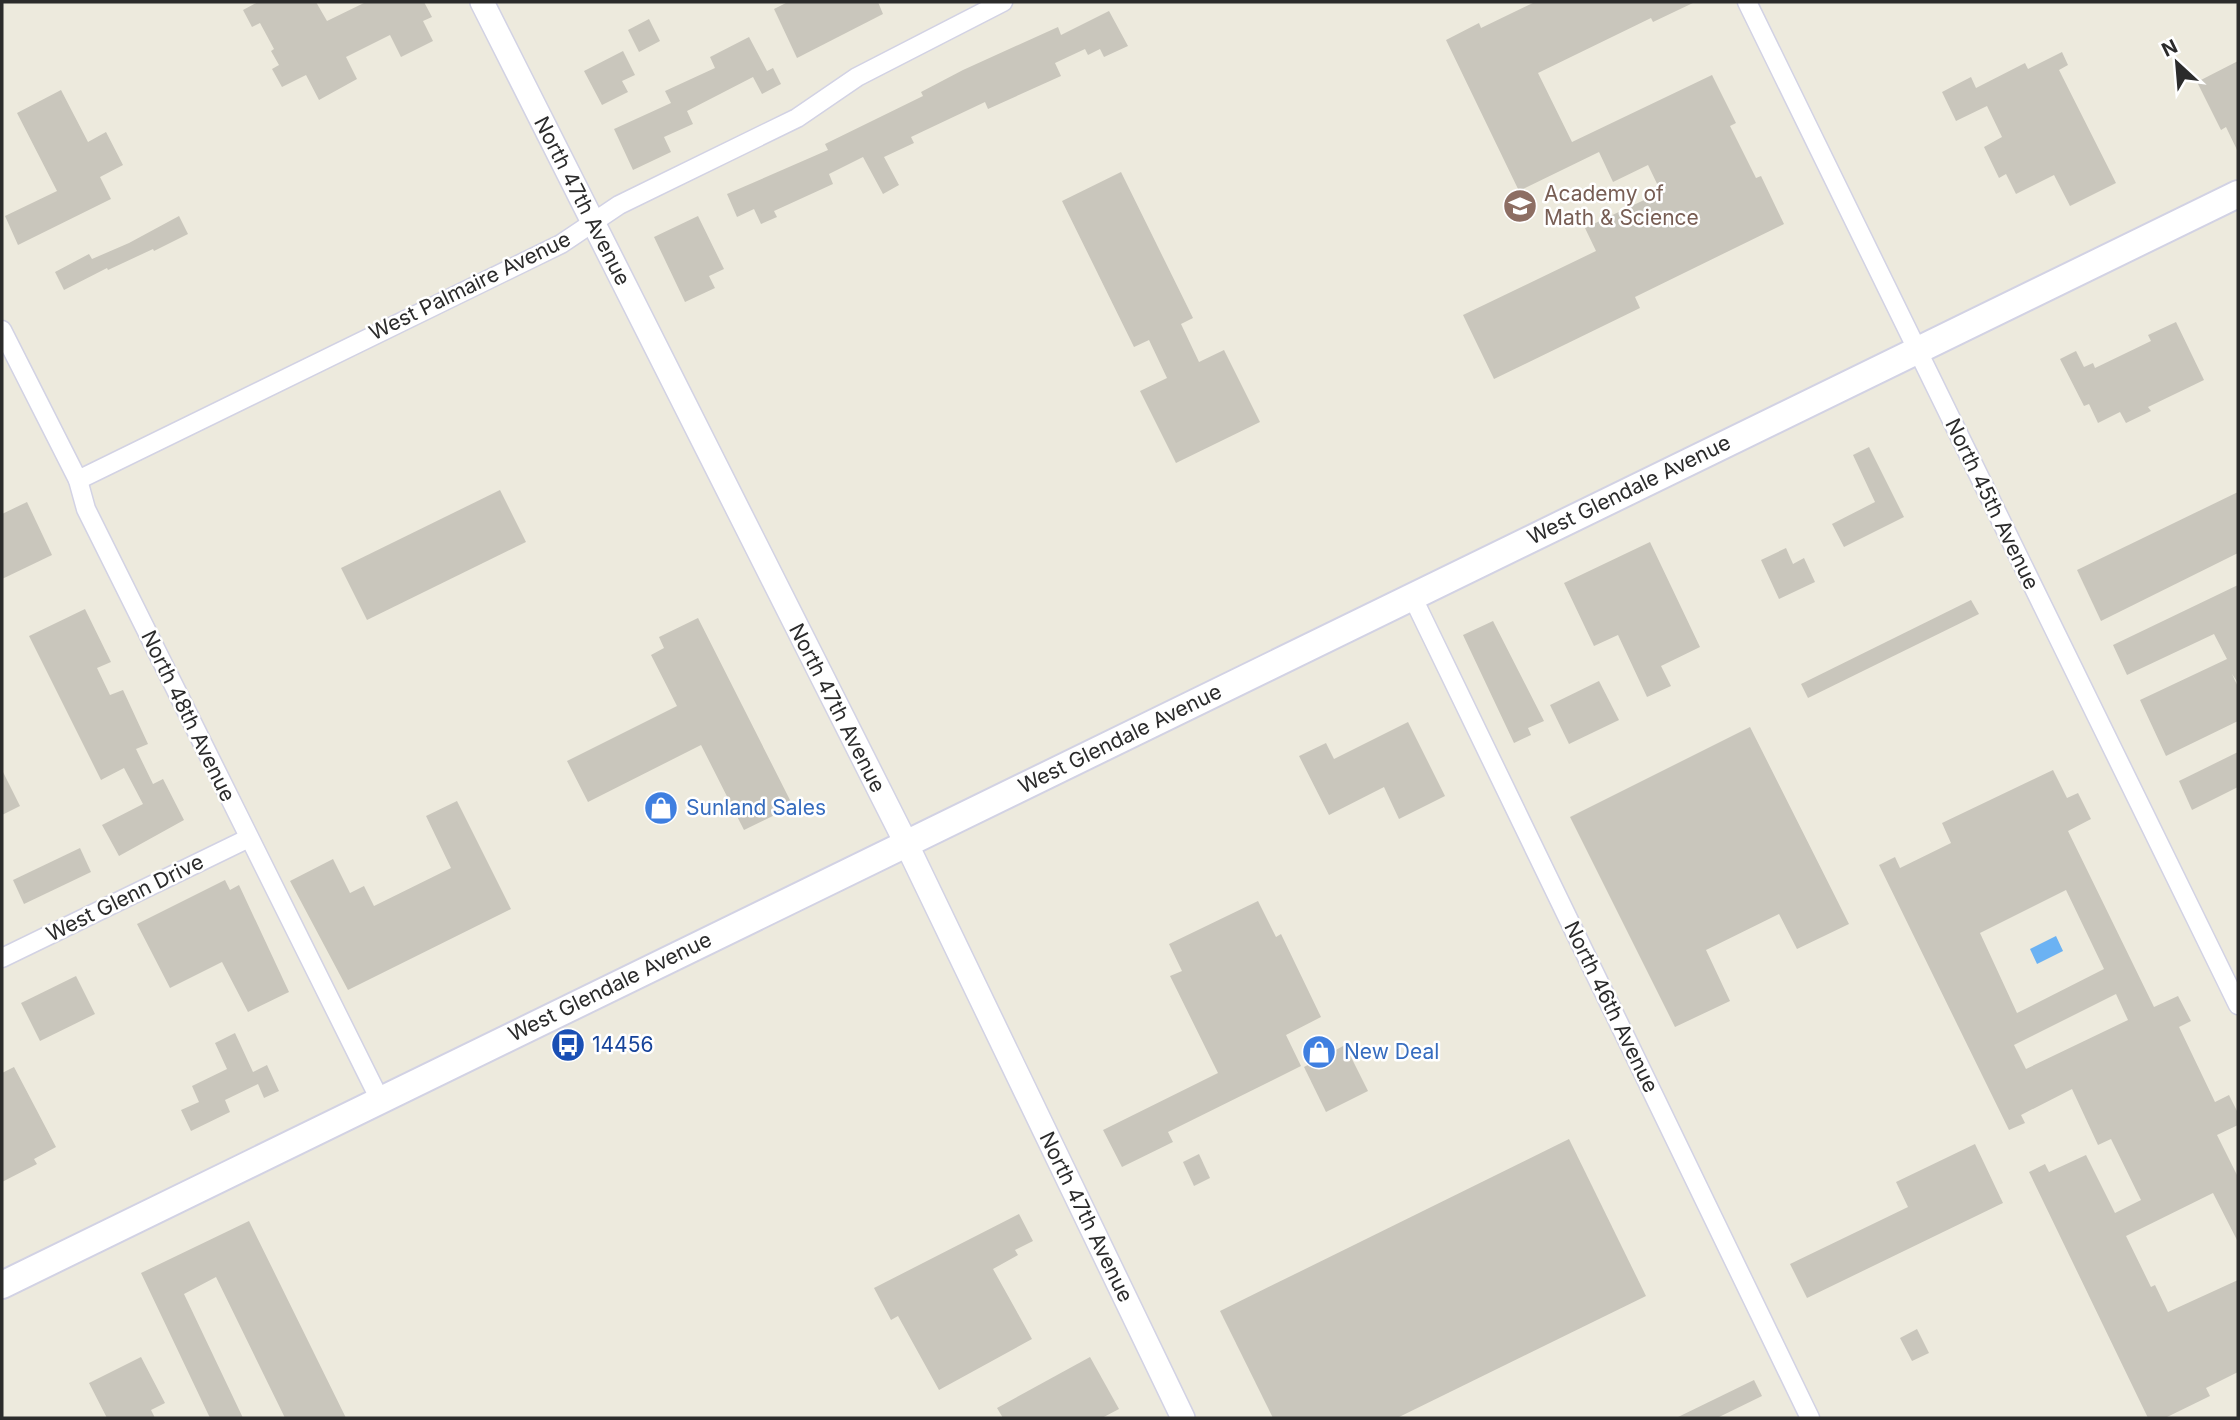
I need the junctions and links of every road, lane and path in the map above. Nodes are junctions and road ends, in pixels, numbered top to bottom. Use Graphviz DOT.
graph roads {
  1 [pos="482,2"];
  2 [pos="1003,2"];
  3 [pos="1746,2"];
  4 [pos="2238,194"];
  5 [pos="594,223"];
  6 [pos="2,330"];
  7 [pos="1917,350"];
  8 [pos="78,480"];
  9 [pos="1412,596"];
  10 [pos="248,838"];
  11 [pos="906,843"];
  12 [pos="4,953"];
  13 [pos="2238,1005"];
  14 [pos="380,1100"];
  15 [pos="2,1285"];
  16 [pos="1183,1418"];
  17 [pos="1810,1418"];
  1 -- 5 [label="street, North 47th Avenue"];
  2 -- 5 [label="street, West Palmaire Avenue"];
  3 -- 7 [label="street, North 45th Avenue"];
  4 -- 7 [label="main road, West Glendale Avenue"];
  5 -- 8 [label="street, West Palmaire Avenue"];
  5 -- 11 [label="street, North 47th Avenue"];
  6 -- 8 [label="street, North 48th Avenue"];
  7 -- 9 [label="main road, West Glendale Avenue"];
  7 -- 13 [label="street, North 45th Avenue"];
  8 -- 10 [label="street, North 48th Avenue"];
  9 -- 11 [label="main road, West Glendale Avenue"];
  9 -- 17 [label="street, North 46th Avenue"];
  10 -- 12 [label="street, West Glenn Drive"];
  10 -- 14 [label="street, North 48th Avenue"];
  11 -- 14 [label="main road, West Glendale Avenue"];
  11 -- 16 [label="street, North 47th Avenue"];
  14 -- 15 [label="main road, West Glendale Avenue"];
}
